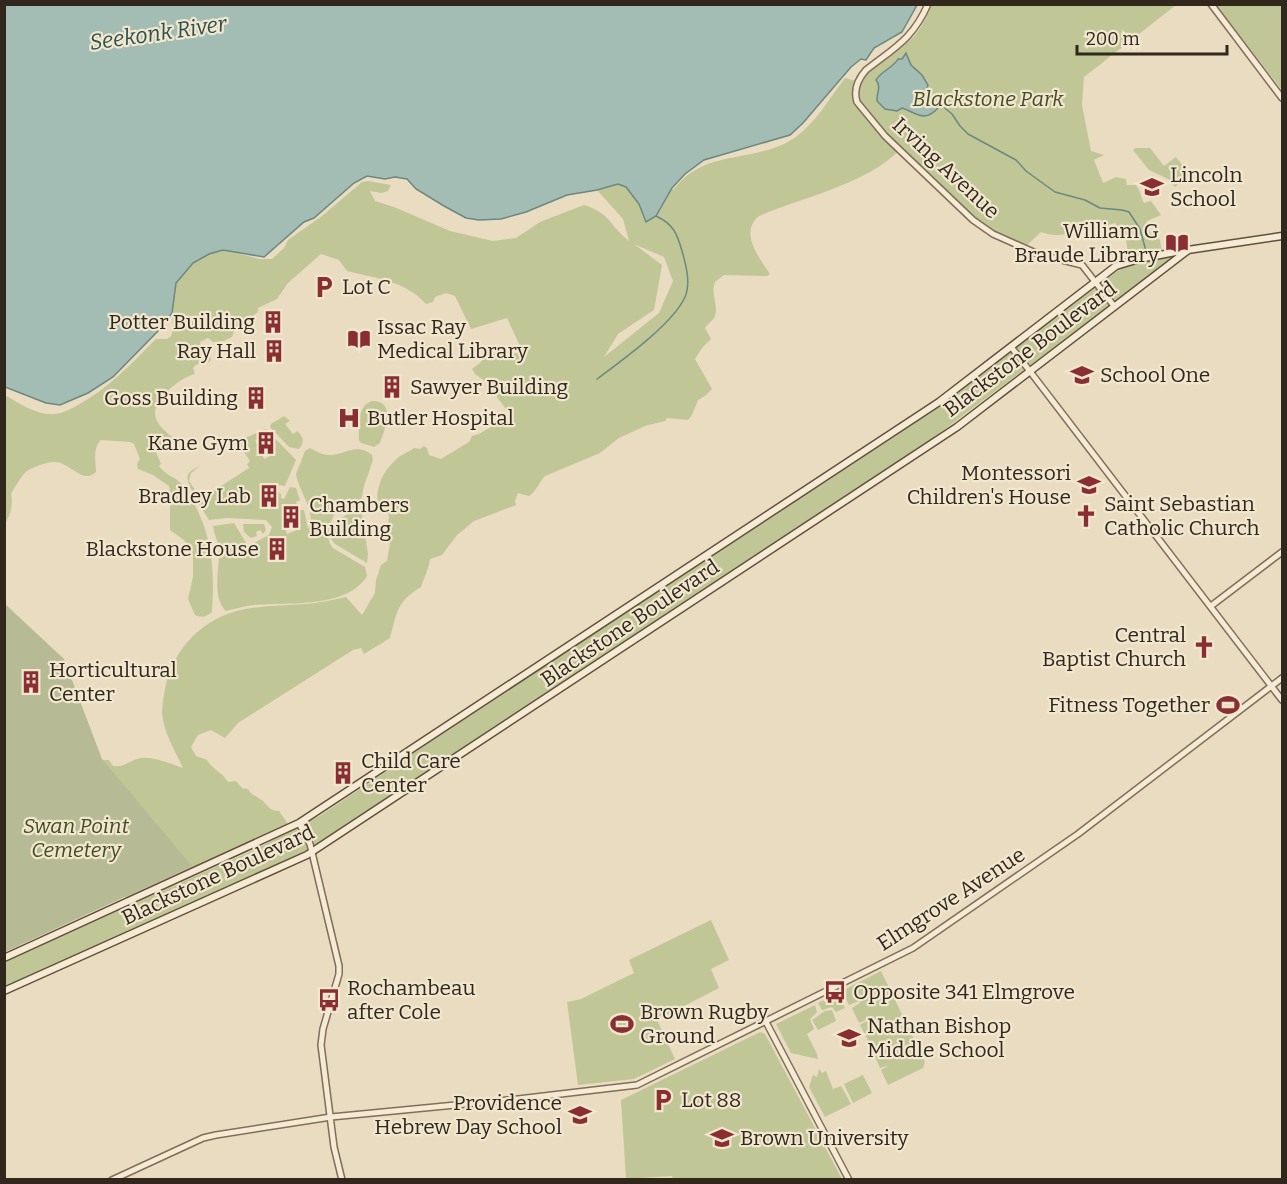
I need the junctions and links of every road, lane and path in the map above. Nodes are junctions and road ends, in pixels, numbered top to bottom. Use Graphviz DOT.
graph roads {
  1 [pos="928,4"];
  2 [pos="1211,4"];
  3 [pos="1282,98"];
  4 [pos="1282,236"];
  5 [pos="1189,250"];
  6 [pos="1096,282"];
  7 [pos="1114,306"];
  8 [pos="1011,348"];
  9 [pos="1030,370"];
  10 [pos="1282,552"];
  11 [pos="1211,606"];
  12 [pos="1282,678"];
  13 [pos="1272,686"];
  14 [pos="1282,700"];
  15 [pos="299,823"];
  16 [pos="312,852"];
  17 [pos="4,958"];
  18 [pos="4,991"];
  19 [pos="766,1022"];
  20 [pos="331,1117"];
  21 [pos="112,1179"];
  22 [pos="342,1179"];
  23 [pos="849,1179"];
  1 -- 6 [label="street, Irving Avenue"];
  2 -- 3 [label="street"];
  4 -- 5 [label="main road"];
  5 -- 6 [label="main road, Blackstone Boulevard"];
  5 -- 7 [label="main road, Blackstone Boulevard"];
  6 -- 7 [label="street, Irving Avenue"];
  6 -- 8 [label="main road, Blackstone Boulevard"];
  7 -- 9 [label="main road, Blackstone Boulevard"];
  8 -- 9 [label="street"];
  8 -- 15 [label="main road, Blackstone Boulevard"];
  9 -- 11 [label="street"];
  9 -- 16 [label="main road, Blackstone Boulevard"];
  10 -- 11 [label="street"];
  11 -- 13 [label="street"];
  12 -- 13 [label="street, Elmgrove Avenue"];
  13 -- 14 [label="street"];
  13 -- 19 [label="street, Elmgrove Avenue"];
  15 -- 16 [label="street"];
  15 -- 17 [label="main road, Blackstone Boulevard"];
  16 -- 18 [label="main road, Blackstone Boulevard"];
  16 -- 20 [label="street"];
  19 -- 20 [label="street, Elmgrove Avenue"];
  19 -- 23 [label="street"];
  20 -- 21 [label="street, Elmgrove Avenue"];
  20 -- 22 [label="street"];
}
